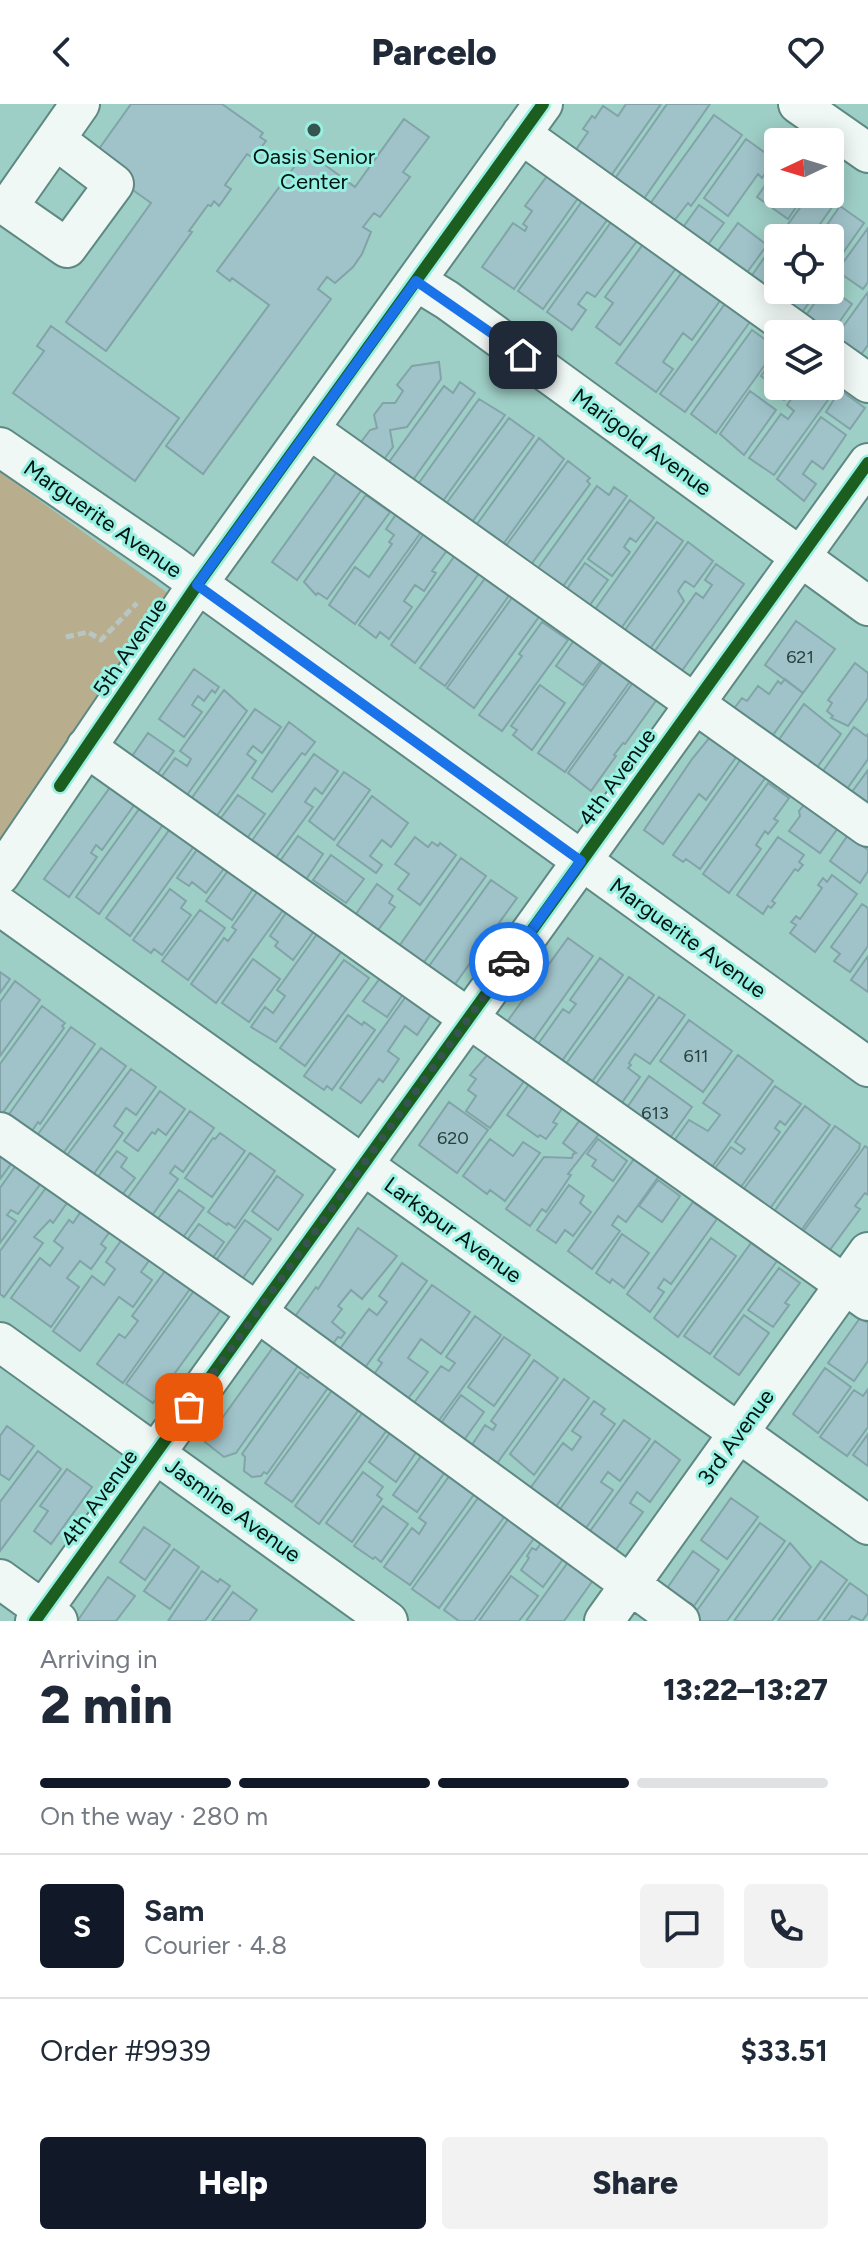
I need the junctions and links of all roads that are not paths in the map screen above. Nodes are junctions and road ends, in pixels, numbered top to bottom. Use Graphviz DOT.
graph roads {
  1 [pos="80,104"];
  2 [pos="798,104"];
  3 [pos="532,119"];
  4 [pos="56,140"];
  5 [pos="868,153"];
  6 [pos="416,281"];
  7 [pos="783,320"];
  8 [pos="844,366"];
  9 [pos="868,383"];
  10 [pos="309,429"];
  11 [pos="0,447"];
  12 [pos="868,463"];
  13 [pos="800,557"];
  14 [pos="197,585"];
  15 [pos="868,606"];
  16 [pos="695,704"];
  17 [pos="86,747"];
  18 [pos="868,827"];
  19 [pos="581,861"];
  20 [pos="0,875"];
  21 [pos="0,906"];
  22 [pos="469,1016"];
  23 [pos="868,1067"];
  24 [pos="0,1132"];
  25 [pos="362,1165"];
  26 [pos="868,1252"];
  27 [pos="856,1293"];
  28 [pos="257,1312"];
  29 [pos="0,1342"];
  30 [pos="738,1434"];
  31 [pos="155,1454"];
  32 [pos="868,1525"];
  33 [pos="0,1579"];
  34 [pos="629,1586"];
  35 [pos="45,1617"];
  36 [pos="388,1621"];
  37 [pos="604,1621"];
  38 [pos="680,1621"];
  1 -- 4 [label="street"];
  2 -- 5 [label="street"];
  3 -- 6 [label="street, 5th Avenue"];
  3 -- 7 [label="street"];
  6 -- 10 [label="street, 5th Avenue"];
  6 -- 13 [label="street, Marigold Avenue"];
  8 -- 9 [label="street"];
  10 -- 14 [label="street, 5th Avenue"];
  10 -- 16 [label="street"];
  11 -- 14 [label="street, Marguerite Avenue"];
  12 -- 13 [label="street, 4th Avenue"];
  13 -- 15 [label="street, Marigold Avenue"];
  13 -- 16 [label="street, 4th Avenue"];
  14 -- 17 [label="street, 5th Avenue"];
  14 -- 19 [label="street, Marguerite Avenue"];
  16 -- 18 [label="street"];
  16 -- 19 [label="street, 4th Avenue"];
  17 -- 20 [label="street, 5th Avenue"];
  17 -- 22 [label="street"];
  19 -- 22 [label="street, 4th Avenue"];
  19 -- 23 [label="street, Marguerite Avenue"];
  21 -- 25 [label="street, Larkspur Avenue"];
  22 -- 25 [label="street, 4th Avenue"];
  22 -- 27 [label="street"];
  24 -- 28 [label="street"];
  25 -- 28 [label="street, 4th Avenue"];
  25 -- 30 [label="street, Larkspur Avenue"];
  26 -- 27 [label="street, 3rd Avenue"];
  27 -- 30 [label="street, 3rd Avenue"];
  28 -- 31 [label="street, 4th Avenue"];
  28 -- 34 [label="street"];
  29 -- 31 [label="street, Jasmine Avenue"];
  30 -- 32 [label="street, Larkspur Avenue"];
  30 -- 34 [label="street, 3rd Avenue"];
  31 -- 35 [label="street, 4th Avenue"];
  31 -- 36 [label="street, Jasmine Avenue"];
  33 -- 35 [label="street"];
  34 -- 37 [label="street, 3rd Avenue"];
  34 -- 38 [label="street"];
}
